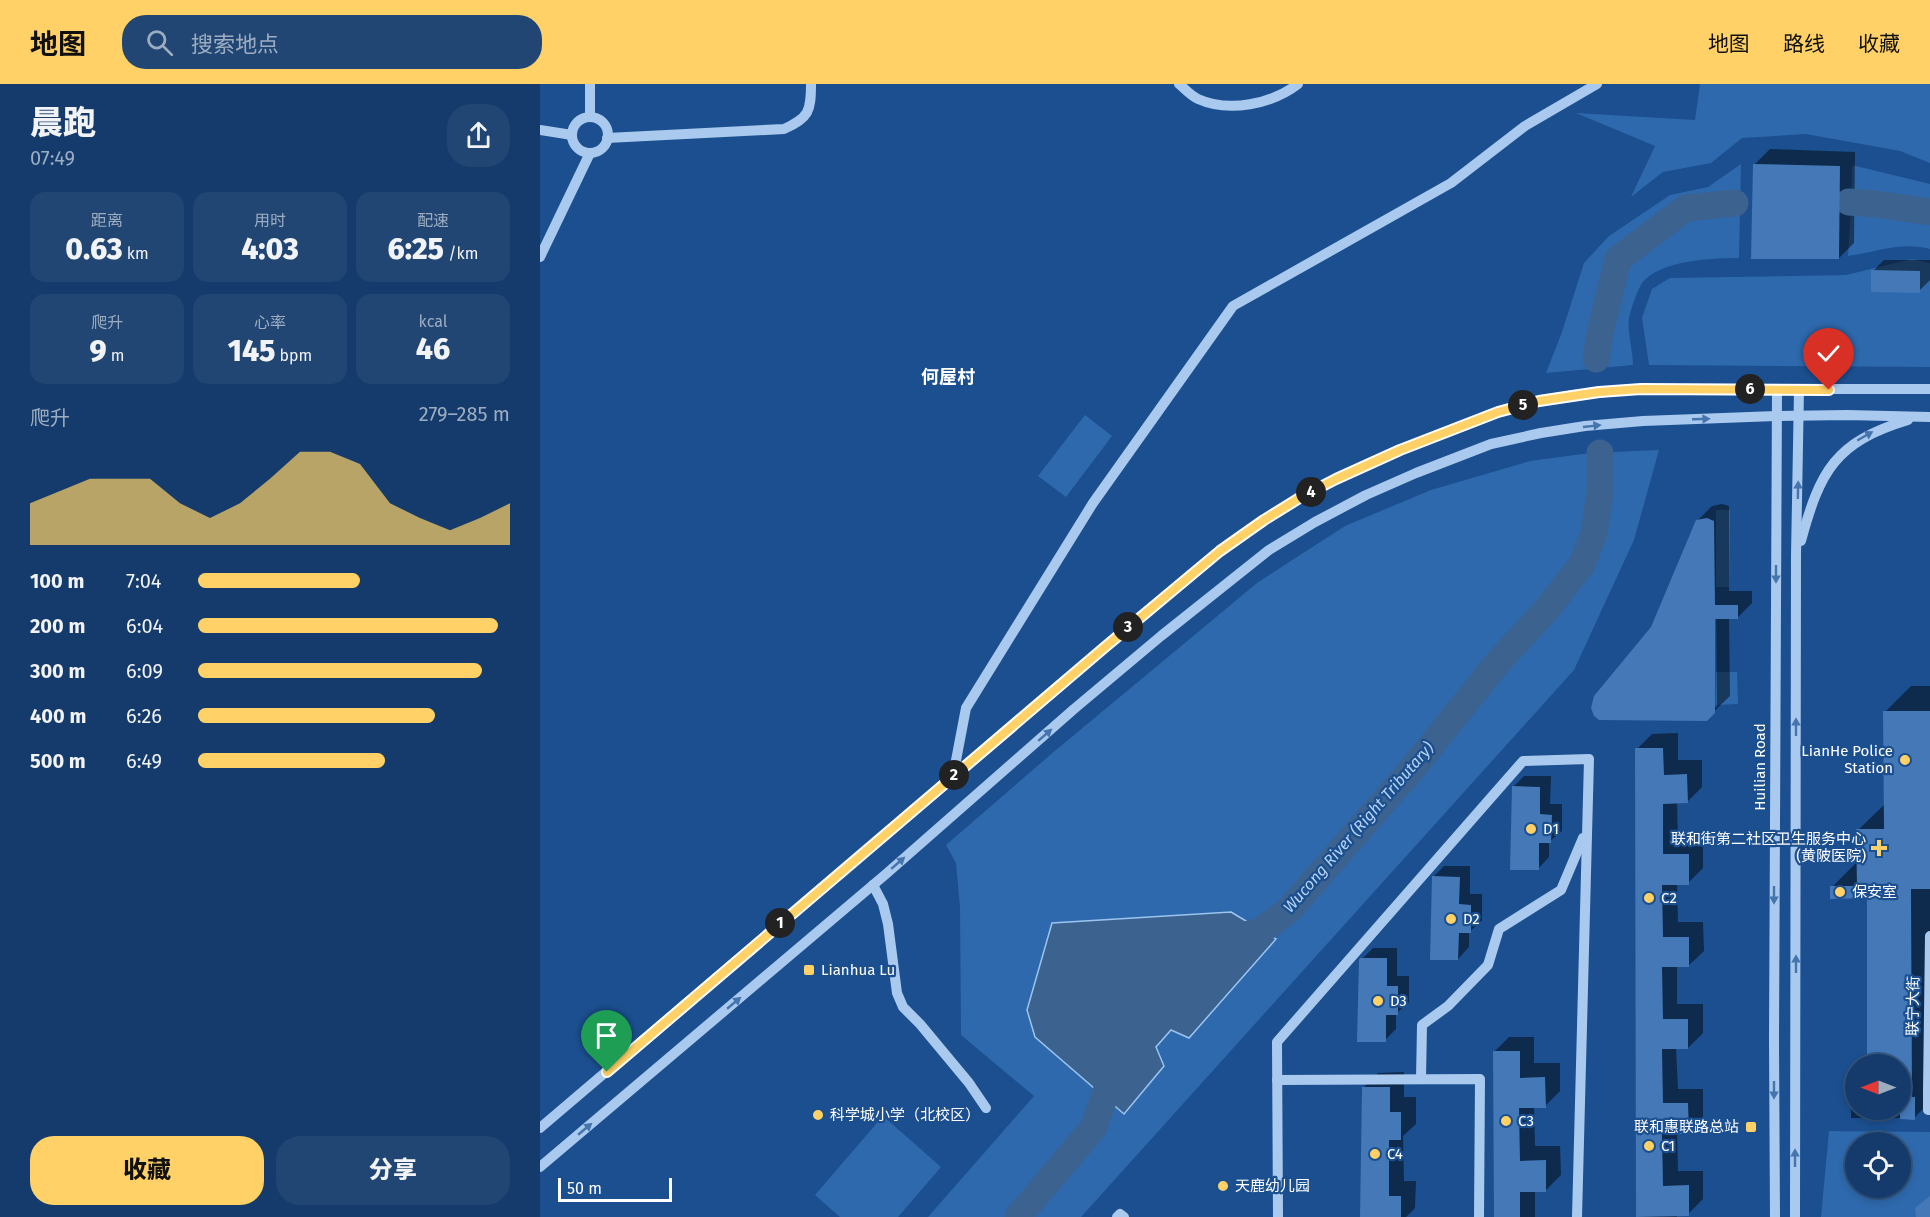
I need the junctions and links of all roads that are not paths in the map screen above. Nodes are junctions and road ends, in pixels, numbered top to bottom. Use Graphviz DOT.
graph roads {
  1 [pos="590,84"];
  2 [pos="811,84"];
  3 [pos="1179,84"];
  4 [pos="1298,84"];
  5 [pos="1597,84"];
  6 [pos="590,117"];
  7 [pos="540,130"];
  8 [pos="572,135"];
  9 [pos="607,138"];
  10 [pos="590,153"];
  11 [pos="540,257"];
  12 [pos="1777,389"];
  13 [pos="1930,389"];
  14 [pos="1799,390"];
  15 [pos="1799,415"];
  16 [pos="1776,416"];
  17 [pos="1917,417"];
  18 [pos="1930,417"];
  19 [pos="1796,556"];
  20 [pos="954,776"];
  21 [pos="1586,832"];
  22 [pos="873,885"];
  23 [pos="1930,936"];
  24 [pos="1421,1079"];
  25 [pos="1277,1080"];
  26 [pos="986,1108"];
  27 [pos="1930,1110"];
  28 [pos="540,1128"];
  29 [pos="540,1167"];
  30 [pos="1117,1217"];
  31 [pos="1124,1217"];
  32 [pos="1278,1217"];
  33 [pos="1479,1217"];
  34 [pos="1577,1217"];
  35 [pos="1775,1217"];
  36 [pos="1795,1217"];
  1 -- 6 [label="street"];
  2 -- 9 [label="street"];
  3 -- 4 [label="street"];
  5 -- 20 [label="street"];
  6 -- 8 [label="street"];
  6 -- 9 [label="street"];
  7 -- 8 [label="street"];
  8 -- 10 [label="street"];
  9 -- 10 [label="street"];
  10 -- 11 [label="street"];
  12 -- 14 [label="street"];
  12 -- 16 [label="street, Huilian Road"];
  12 -- 20 [label="street"];
  13 -- 14 [label="street"];
  14 -- 15 [label="street"];
  15 -- 16 [label="street"];
  15 -- 17 [label="street"];
  19 -- 15 [label="street, one-way"];
  22 -- 16 [label="street, one-way"];
  16 -- 35 [label="street, Huilian Road, one-way"];
  17 -- 18 [label="street"];
  19 -- 17 [label="street, one-way"];
  36 -- 19 [label="street, one-way"];
  20 -- 28 [label="street"];
  21 -- 24 [label="street"];
  21 -- 25 [label="street"];
  21 -- 34 [label="street"];
  22 -- 26 [label="street"];
  29 -- 22 [label="street, one-way"];
  23 -- 27 [label="street, 联宁大街"];
  24 -- 25 [label="street"];
  24 -- 33 [label="street"];
  25 -- 32 [label="street"];
  30 -- 31 [label="street"];
}
